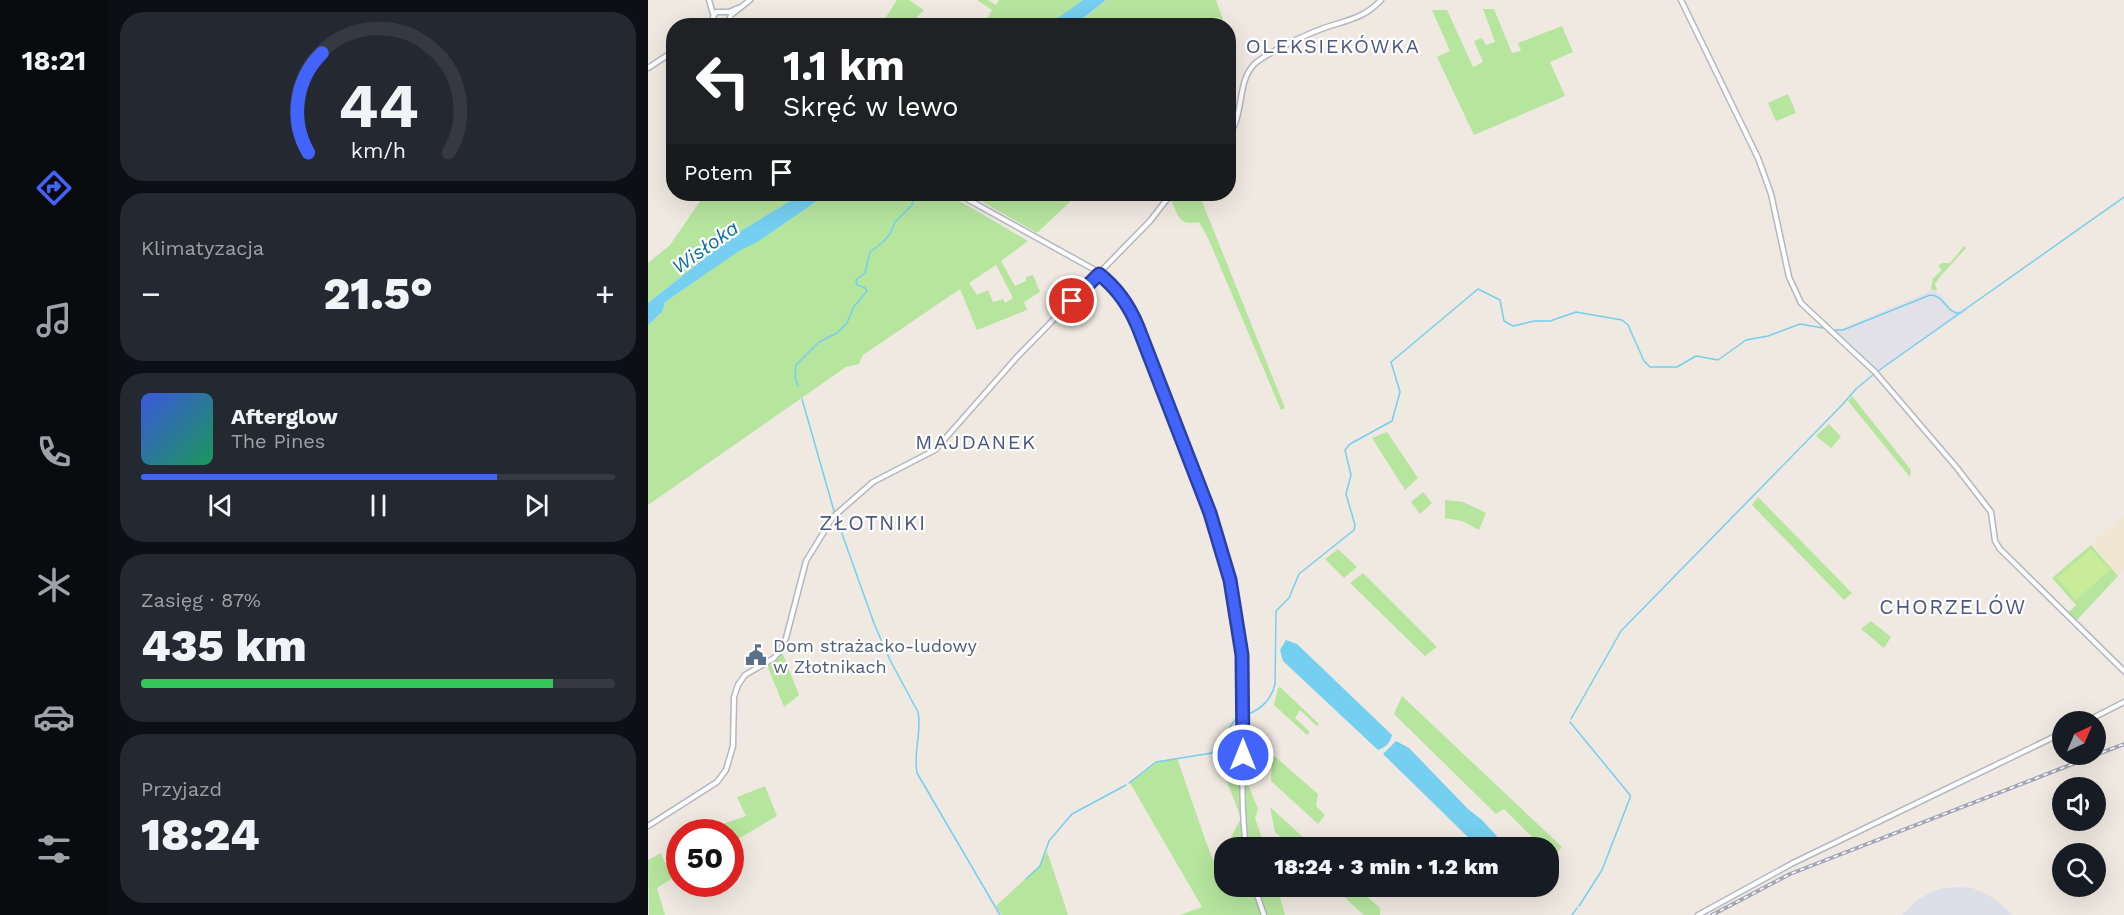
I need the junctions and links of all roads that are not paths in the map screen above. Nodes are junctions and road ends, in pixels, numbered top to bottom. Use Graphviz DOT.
graph roads {
  1 [pos="750,0"];
  2 [pos="1381,0"];
  3 [pos="1681,0"];
  4 [pos="709,1"];
  5 [pos="738,8"];
  6 [pos="723,11"];
  7 [pos="713,17"];
  8 [pos="730,18"];
  9 [pos="666,56"];
  10 [pos="648,68"];
  11 [pos="1236,122"];
  12 [pos="971,201"];
  13 [pos="1166,201"];
  14 [pos="1099,274"];
  15 [pos="2124,671"];
  16 [pos="2124,702"];
  17 [pos="2106,711"];
  18 [pos="2052,738"];
  19 [pos="648,826"];
  20 [pos="1245,837"];
  21 [pos="1258,897"];
  22 [pos="1264,915"];
  23 [pos="1698,915"];
  1 -- 5 [label="street"];
  2 -- 11 [label="street"];
  3 -- 15 [label="street"];
  4 -- 6 [label="street"];
  4 -- 7 [label="street"];
  5 -- 6 [label="street"];
  5 -- 8 [label="street"];
  6 -- 7 [label="street"];
  6 -- 8 [label="street"];
  9 -- 10 [label="street"];
  12 -- 14 [label="street"];
  13 -- 14 [label="street"];
  14 -- 19 [label="street"];
  14 -- 20 [label="street"];
  16 -- 17 [label="street"];
  18 -- 23 [label="street"];
  21 -- 22 [label="street"];
}
